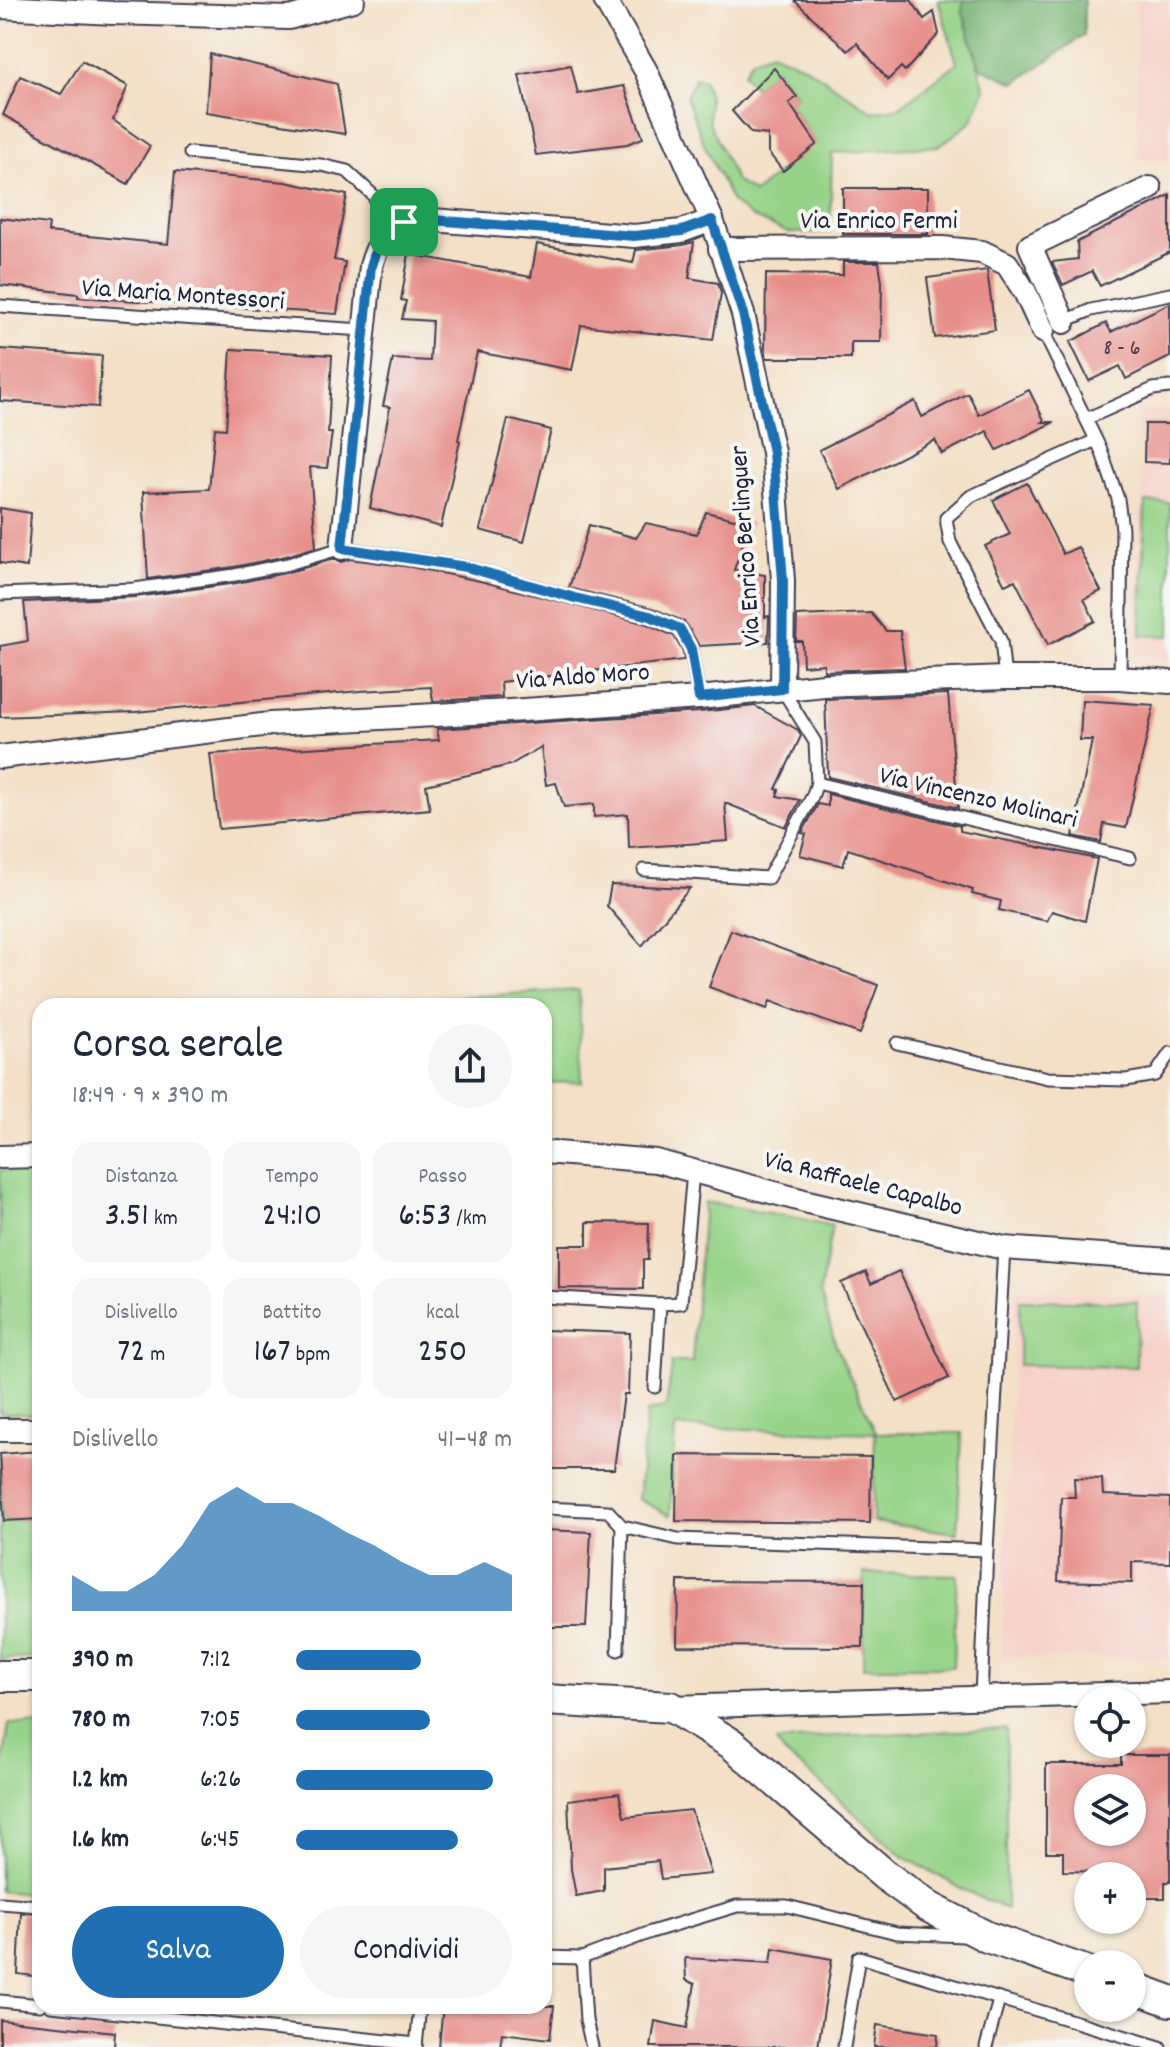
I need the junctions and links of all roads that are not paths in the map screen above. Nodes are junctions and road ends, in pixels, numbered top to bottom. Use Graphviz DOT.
graph roads {
  1 [pos="353,0"];
  2 [pos="605,0"];
  3 [pos="0,7"];
  4 [pos="190,153"];
  5 [pos="1150,188"];
  6 [pos="712,220"];
  7 [pos="385,233"];
  8 [pos="720,249"];
  9 [pos="1170,294"];
  10 [pos="0,306"];
  11 [pos="1054,326"];
  12 [pos="363,330"];
  13 [pos="1170,387"];
  14 [pos="1086,419"];
  15 [pos="1096,440"];
  16 [pos="342,548"];
  17 [pos="0,594"];
  18 [pos="1005,678"];
  19 [pos="1120,678"];
  20 [pos="1170,682"];
  21 [pos="782,689"];
  22 [pos="699,698"];
  23 [pos="0,757"];
  24 [pos="817,783"];
  25 [pos="1130,858"];
  26 [pos="644,870"];
  27 [pos="897,1043"];
  28 [pos="1170,1053"];
  29 [pos="552,1153"];
  30 [pos="32,1156"];
  31 [pos="0,1157"];
  32 [pos="693,1172"];
  33 [pos="1004,1248"];
  34 [pos="1170,1260"];
  35 [pos="552,1297"];
  36 [pos="660,1304"];
  37 [pos="655,1387"];
  38 [pos="0,1430"];
  39 [pos="32,1430"];
  40 [pos="552,1508"];
  41 [pos="622,1526"];
  42 [pos="987,1550"];
  43 [pos="618,1650"];
  44 [pos="0,1676"];
  45 [pos="32,1676"];
  46 [pos="1170,1692"];
  47 [pos="981,1697"];
  48 [pos="552,1700"];
  49 [pos="671,1707"];
  50 [pos="0,1903"];
  51 [pos="32,1905"];
  52 [pos="987,1937"];
  53 [pos="552,1957"];
  54 [pos="582,1958"];
  55 [pos="1074,1967"];
  56 [pos="1146,1992"];
  57 [pos="999,2000"];
  58 [pos="0,2001"];
  59 [pos="1170,2001"];
  60 [pos="32,2004"];
  61 [pos="124,2014"];
  62 [pos="419,2014"];
  63 [pos="416,2046"];
  64 [pos="592,2047"];
  65 [pos="844,2047"];
  66 [pos="986,2047"];
  67 [pos="1160,2047"];
  1 -- 3 [label="street"];
  2 -- 6 [label="street, Via Enrico Berlinguer"];
  4 -- 7 [label="lane"];
  5 -- 11 [label="street"];
  6 -- 7 [label="street"];
  6 -- 8 [label="street, Via Enrico Berlinguer"];
  7 -- 12 [label="street"];
  8 -- 11 [label="street, Via Enrico Fermi"];
  8 -- 21 [label="street, Via Enrico Berlinguer"];
  9 -- 11 [label="lane"];
  10 -- 12 [label="lane, Via Maria Montessori"];
  11 -- 14 [label="lane"];
  12 -- 16 [label="street"];
  13 -- 14 [label="lane"];
  14 -- 15 [label="lane"];
  15 -- 18 [label="lane"];
  15 -- 19 [label="lane"];
  16 -- 17 [label="lane"];
  16 -- 22 [label="lane"];
  18 -- 19 [label="street, Via Aldo Moro"];
  18 -- 21 [label="street, Via Aldo Moro"];
  19 -- 20 [label="street, Via Aldo Moro"];
  21 -- 22 [label="street, Via Aldo Moro"];
  21 -- 24 [label="lane"];
  22 -- 23 [label="street, Via Aldo Moro"];
  24 -- 25 [label="lane, Via Vincenzo Molinari"];
  24 -- 26 [label="lane"];
  27 -- 28 [label="lane"];
  29 -- 32 [label="street, Via Raffaele Capalbo"];
  30 -- 31 [label="street"];
  32 -- 33 [label="street, Via Raffaele Capalbo"];
  32 -- 36 [label="lane"];
  33 -- 34 [label="street, Via Raffaele Capalbo"];
  33 -- 42 [label="lane"];
  35 -- 36 [label="lane"];
  36 -- 37 [label="lane"];
  38 -- 39 [label="street"];
  40 -- 41 [label="lane"];
  41 -- 42 [label="lane"];
  41 -- 43 [label="lane"];
  42 -- 47 [label="lane"];
  44 -- 45 [label="main road"];
  46 -- 47 [label="street"];
  47 -- 49 [label="street"];
  48 -- 49 [label="main road"];
  49 -- 52 [label="main road"];
  50 -- 51 [label="lane"];
  52 -- 54 [label="lane"];
  52 -- 55 [label="main road"];
  53 -- 54 [label="lane"];
  54 -- 64 [label="lane"];
  56 -- 59 [label="main road"];
  57 -- 65 [label="lane"];
  57 -- 66 [label="lane"];
  57 -- 67 [label="lane"];
  58 -- 60 [label="lane"];
  61 -- 63 [label="lane"];
  62 -- 63 [label="lane"];
}
